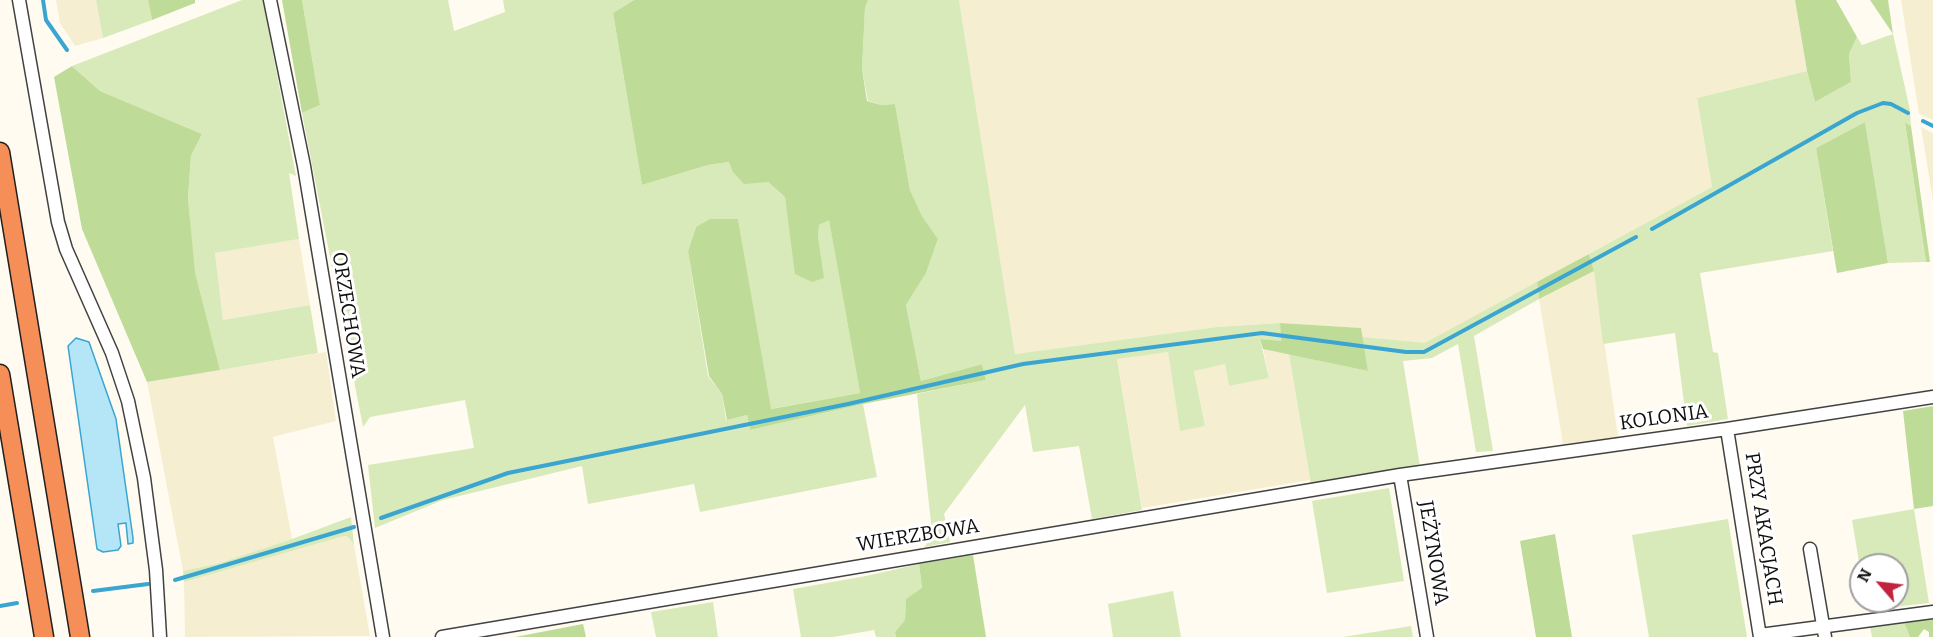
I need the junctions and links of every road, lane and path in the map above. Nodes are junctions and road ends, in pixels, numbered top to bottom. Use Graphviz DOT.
graph roads {
  1 [pos="19,0"];
  2 [pos="270,0"];
  3 [pos="0,152"];
  4 [pos="0,374"];
  5 [pos="1933,397"];
  6 [pos="1726,429"];
  7 [pos="1400,475"];
  8 [pos="1810,549"];
  9 [pos="1933,612"];
  10 [pos="1824,632"];
  11 [pos="1760,636"];
  12 [pos="44,637"];
  13 [pos="80,637"];
  14 [pos="160,637"];
  15 [pos="383,637"];
  16 [pos="442,637"];
  17 [pos="1427,637"];
  1 -- 14 [label="street"];
  2 -- 15 [label="street, ORZECHOWA"];
  3 -- 13 [label="highway"];
  4 -- 12 [label="highway"];
  5 -- 6 [label="street, KOLONIA"];
  6 -- 7 [label="street, KOLONIA"];
  6 -- 11 [label="street, PRZY AKACJACH"];
  7 -- 16 [label="street, WIERZBOWA"];
  7 -- 17 [label="street, JEŻYNOWA"];
  8 -- 10 [label="street"];
  9 -- 10 [label="street, PRZY AKACJACH"];
  10 -- 11 [label="street, PRZY AKACJACH"];
}
